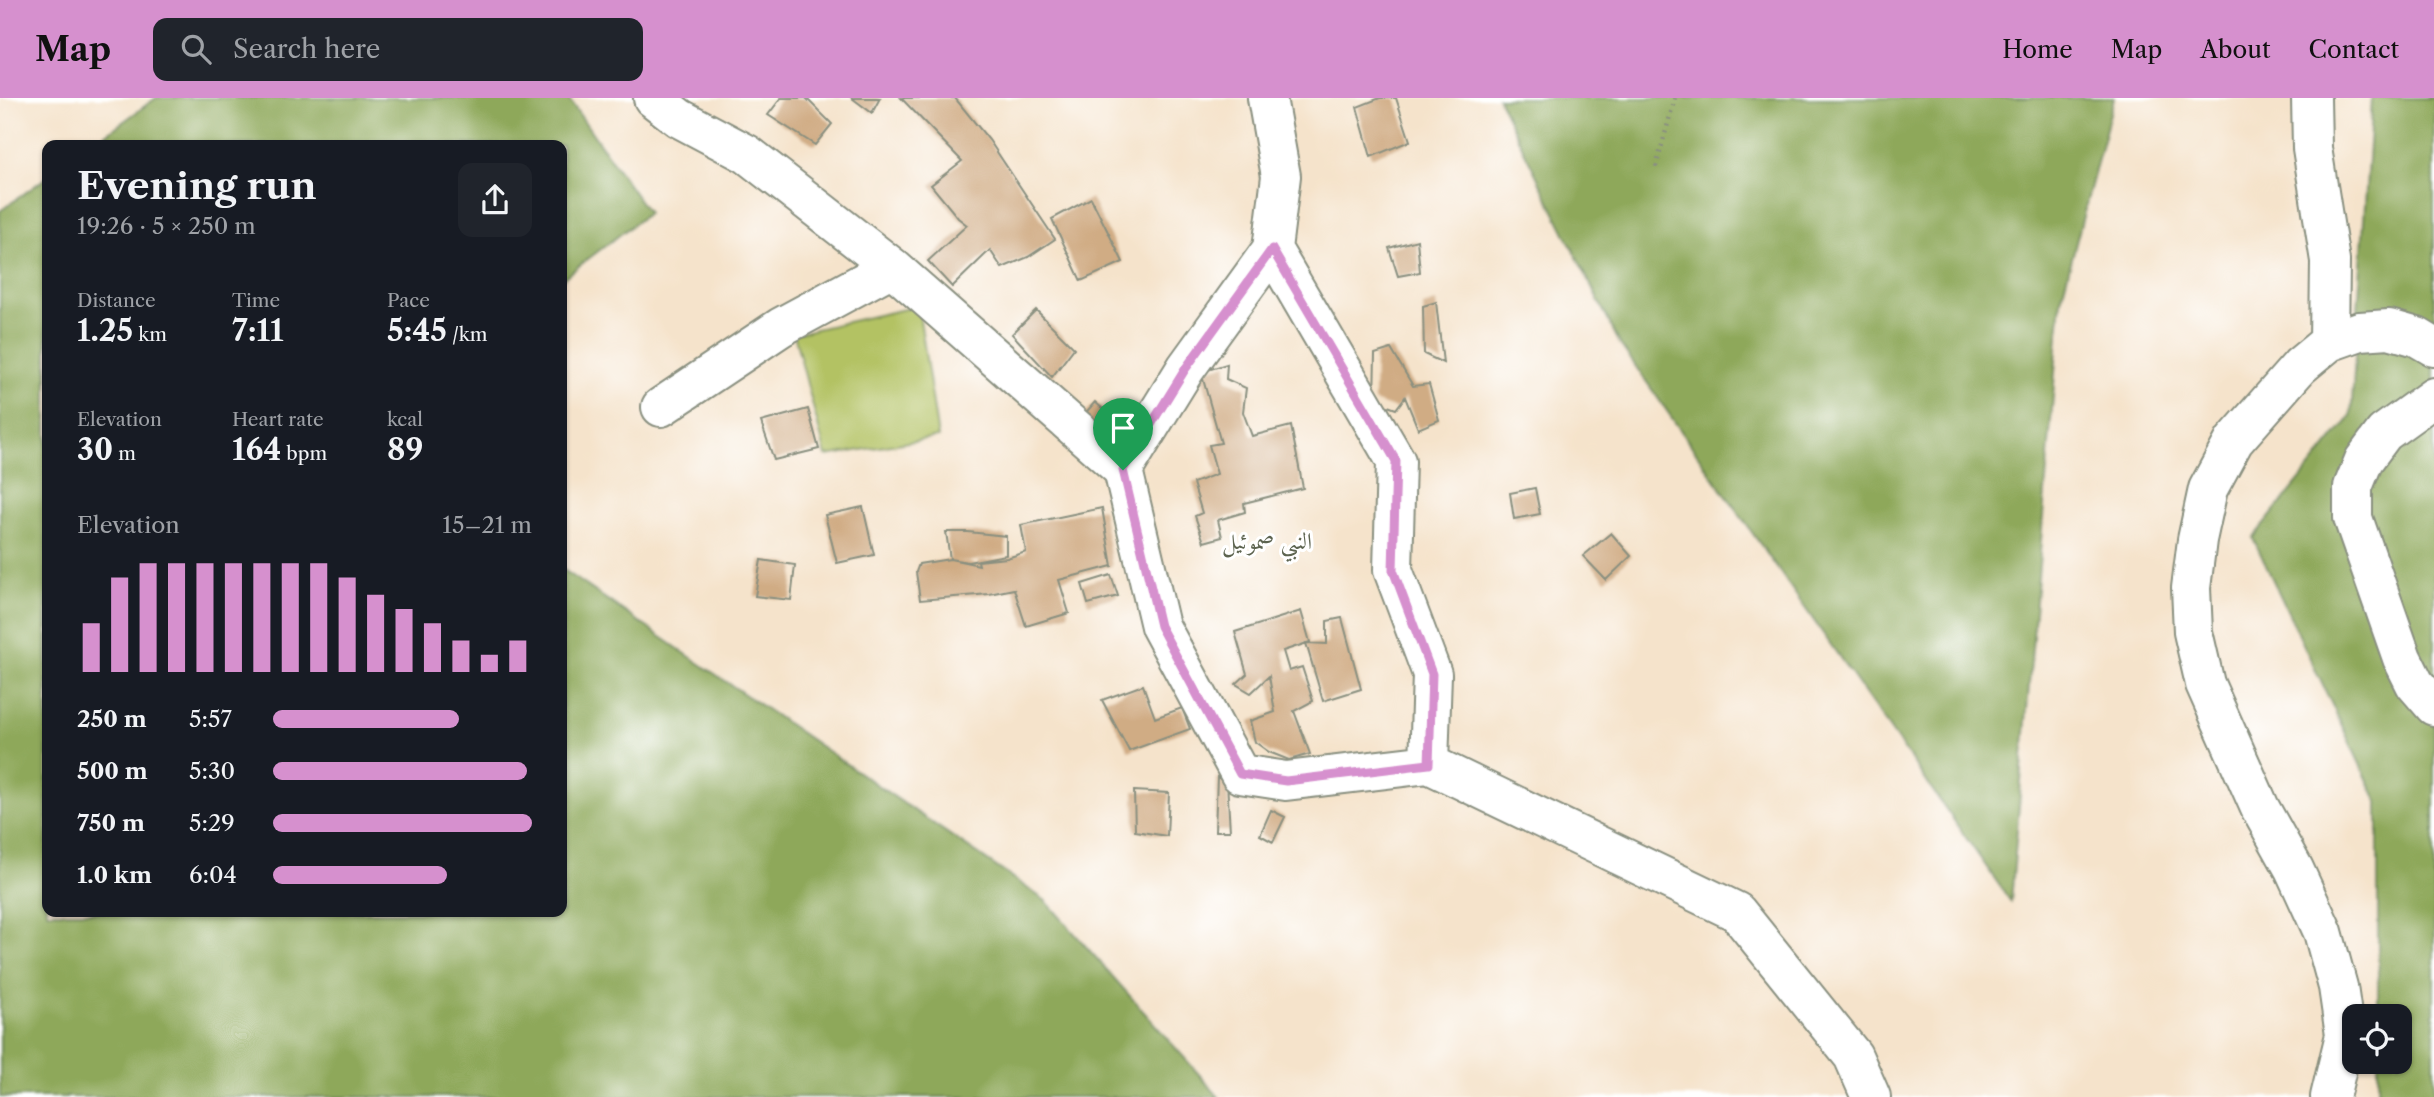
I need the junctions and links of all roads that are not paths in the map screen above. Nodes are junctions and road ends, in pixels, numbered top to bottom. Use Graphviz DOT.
graph roads {
  1 [pos="653,98"];
  2 [pos="1266,98"];
  3 [pos="2311,98"];
  4 [pos="1272,249"];
  5 [pos="892,267"];
  6 [pos="2329,342"];
  7 [pos="2434,347"];
  8 [pos="2434,397"];
  9 [pos="661,408"];
  10 [pos="1123,470"];
  11 [pos="2434,706"];
  12 [pos="1429,764"];
  13 [pos="1871,1097"];
  14 [pos="2330,1097"];
  1 -- 5 [label="street"];
  2 -- 4 [label="street"];
  3 -- 6 [label="street"];
  4 -- 10 [label="street"];
  4 -- 12 [label="street"];
  5 -- 9 [label="street"];
  5 -- 10 [label="street"];
  6 -- 7 [label="street"];
  6 -- 14 [label="street"];
  8 -- 11 [label="street"];
  10 -- 12 [label="street"];
  12 -- 13 [label="street"];
}
